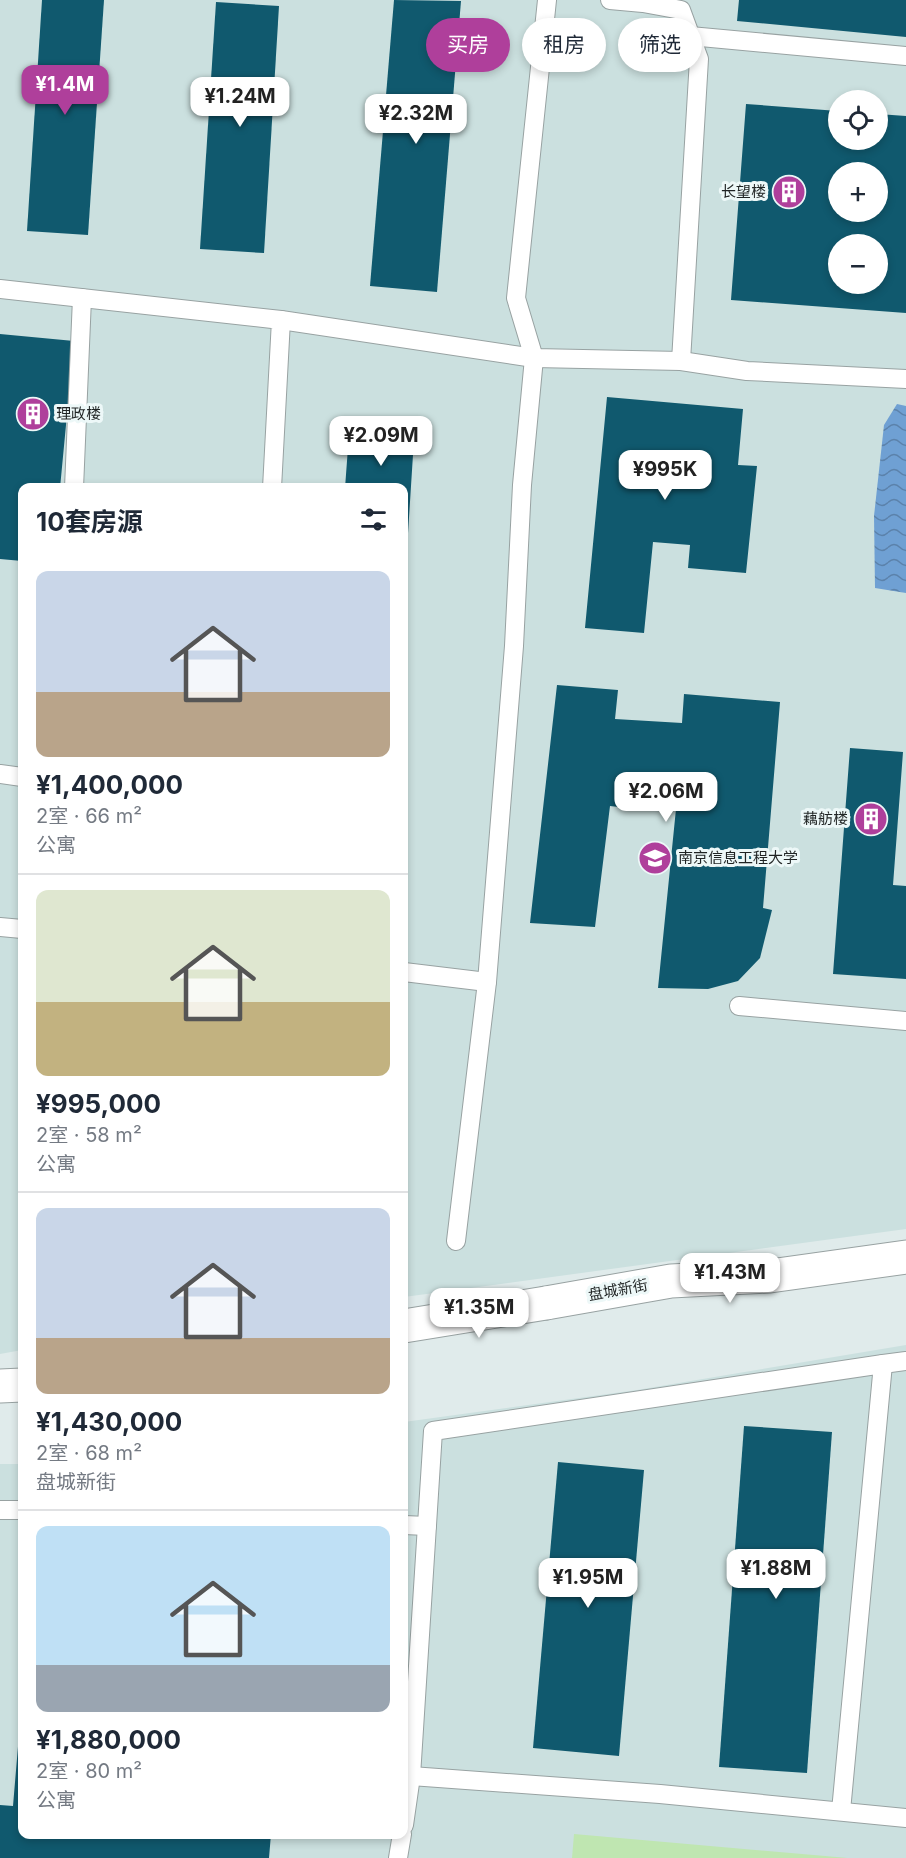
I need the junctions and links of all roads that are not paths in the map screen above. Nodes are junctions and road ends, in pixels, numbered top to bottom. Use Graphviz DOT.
graph roads {
  1 [pos="547,0"];
  2 [pos="610,0"];
  3 [pos="684,18"];
  4 [pos="702,37"];
  5 [pos="906,56"];
  6 [pos="698,72"];
  7 [pos="0,289"];
  8 [pos="82,298"];
  9 [pos="281,320"];
  10 [pos="534,358"];
  11 [pos="681,362"];
  12 [pos="906,379"];
  13 [pos="74,483"];
  14 [pos="272,483"];
  15 [pos="0,774"];
  16 [pos="18,776"];
  17 [pos="0,927"];
  18 [pos="18,929"];
  19 [pos="408,972"];
  20 [pos="487,982"];
  21 [pos="739,1006"];
  22 [pos="906,1021"];
  23 [pos="456,1241"];
  24 [pos="906,1257"];
  25 [pos="408,1325"];
  26 [pos="906,1361"];
  27 [pos="883,1364"];
  28 [pos="18,1385"];
  29 [pos="0,1386"];
  30 [pos="0,1510"];
  31 [pos="18,1510"];
  32 [pos="408,1525"];
  33 [pos="427,1526"];
  34 [pos="411,1776"];
  35 [pos="408,1797"];
  36 [pos="841,1811"];
  37 [pos="906,1818"];
  38 [pos="401,1839"];
  39 [pos="398,1858"];
  1 -- 10 [label="lane"];
  2 -- 3 [label="lane"];
  4 -- 5 [label="lane"];
  6 -- 11 [label="lane"];
  7 -- 8 [label="lane"];
  8 -- 9 [label="lane"];
  8 -- 13 [label="lane"];
  9 -- 10 [label="lane"];
  9 -- 14 [label="lane"];
  10 -- 11 [label="lane"];
  10 -- 20 [label="lane"];
  11 -- 12 [label="lane"];
  15 -- 16 [label="lane"];
  17 -- 18 [label="lane"];
  19 -- 20 [label="lane"];
  20 -- 23 [label="lane"];
  21 -- 22 [label="lane"];
  24 -- 25 [label="main road, 盘城新街, bridge"];
  26 -- 27 [label="lane"];
  27 -- 33 [label="lane"];
  27 -- 36 [label="lane"];
  28 -- 29 [label="main road"];
  30 -- 31 [label="lane"];
  32 -- 33 [label="lane"];
  33 -- 34 [label="lane"];
  34 -- 35 [label="lane"];
  34 -- 36 [label="lane"];
  36 -- 37 [label="lane"];
  38 -- 39 [label="lane"];
}
